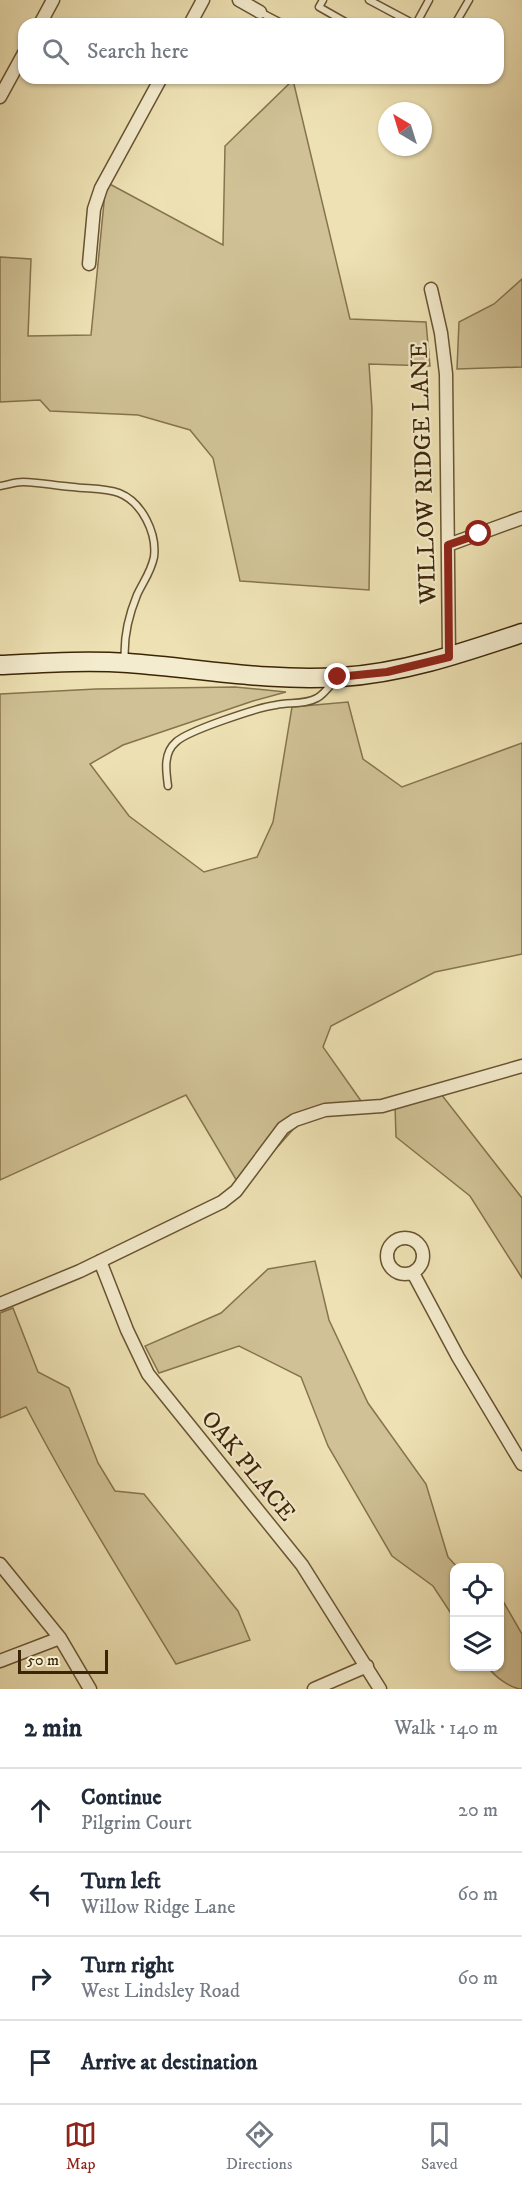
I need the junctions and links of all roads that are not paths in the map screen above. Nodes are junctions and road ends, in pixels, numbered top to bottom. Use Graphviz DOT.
graph roads {
  1 [pos="53,0"];
  2 [pos="203,0"];
  3 [pos="239,0"];
  4 [pos="323,0"];
  5 [pos="369,0"];
  6 [pos="420,0"];
  7 [pos="469,0"];
  8 [pos="428,2"];
  9 [pos="260,12"];
  10 [pos="43,18"];
  11 [pos="193,18"];
  12 [pos="272,18"];
  13 [pos="338,18"];
  14 [pos="404,18"];
  15 [pos="419,18"];
  16 [pos="458,18"];
  17 [pos="18,64"];
  18 [pos="158,84"];
  19 [pos="0,97"];
  20 [pos="89,264"];
  21 [pos="431,289"];
  22 [pos="0,486"];
  23 [pos="522,518"];
  24 [pos="448,545"];
  25 [pos="522,633"];
  26 [pos="449,657"];
  27 [pos="124,663"];
  28 [pos="0,665"];
  29 [pos="338,677"];
  30 [pos="168,786"];
  31 [pos="522,1066"];
  32 [pos="100,1261"];
  33 [pos="413,1273"];
  34 [pos="0,1304"];
  35 [pos="522,1464"];
  36 [pos="0,1564"];
  37 [pos="60,1638"];
  38 [pos="0,1661"];
  39 [pos="367,1666"];
  40 [pos="90,1689"];
  41 [pos="314,1689"];
  42 [pos="380,1689"];
  1 -- 10 [label="street"];
  2 -- 11 [label="street"];
  3 -- 9 [label="street"];
  4 -- 13 [label="lane"];
  5 -- 14 [label="lane"];
  6 -- 8 [label="lane"];
  7 -- 16 [label="lane"];
  8 -- 15 [label="lane"];
  9 -- 12 [label="lane"];
  17 -- 19 [label="street"];
  18 -- 20 [label="street"];
  21 -- 24 [label="street, WILLOW RIDGE LANE"];
  22 -- 27 [label="lane"];
  23 -- 24 [label="street"];
  24 -- 26 [label="street, WILLOW RIDGE LANE"];
  25 -- 26 [label="street"];
  26 -- 29 [label="street"];
  27 -- 28 [label="street"];
  27 -- 29 [label="street"];
  29 -- 30 [label="lane"];
  31 -- 32 [label="street"];
  32 -- 34 [label="street"];
  32 -- 39 [label="street, OAK PLACE"];
  33 -- 35 [label="street"];
  36 -- 37 [label="street"];
  37 -- 38 [label="street"];
  37 -- 40 [label="street"];
  39 -- 41 [label="street"];
  39 -- 42 [label="street, OAK PLACE"];
}
